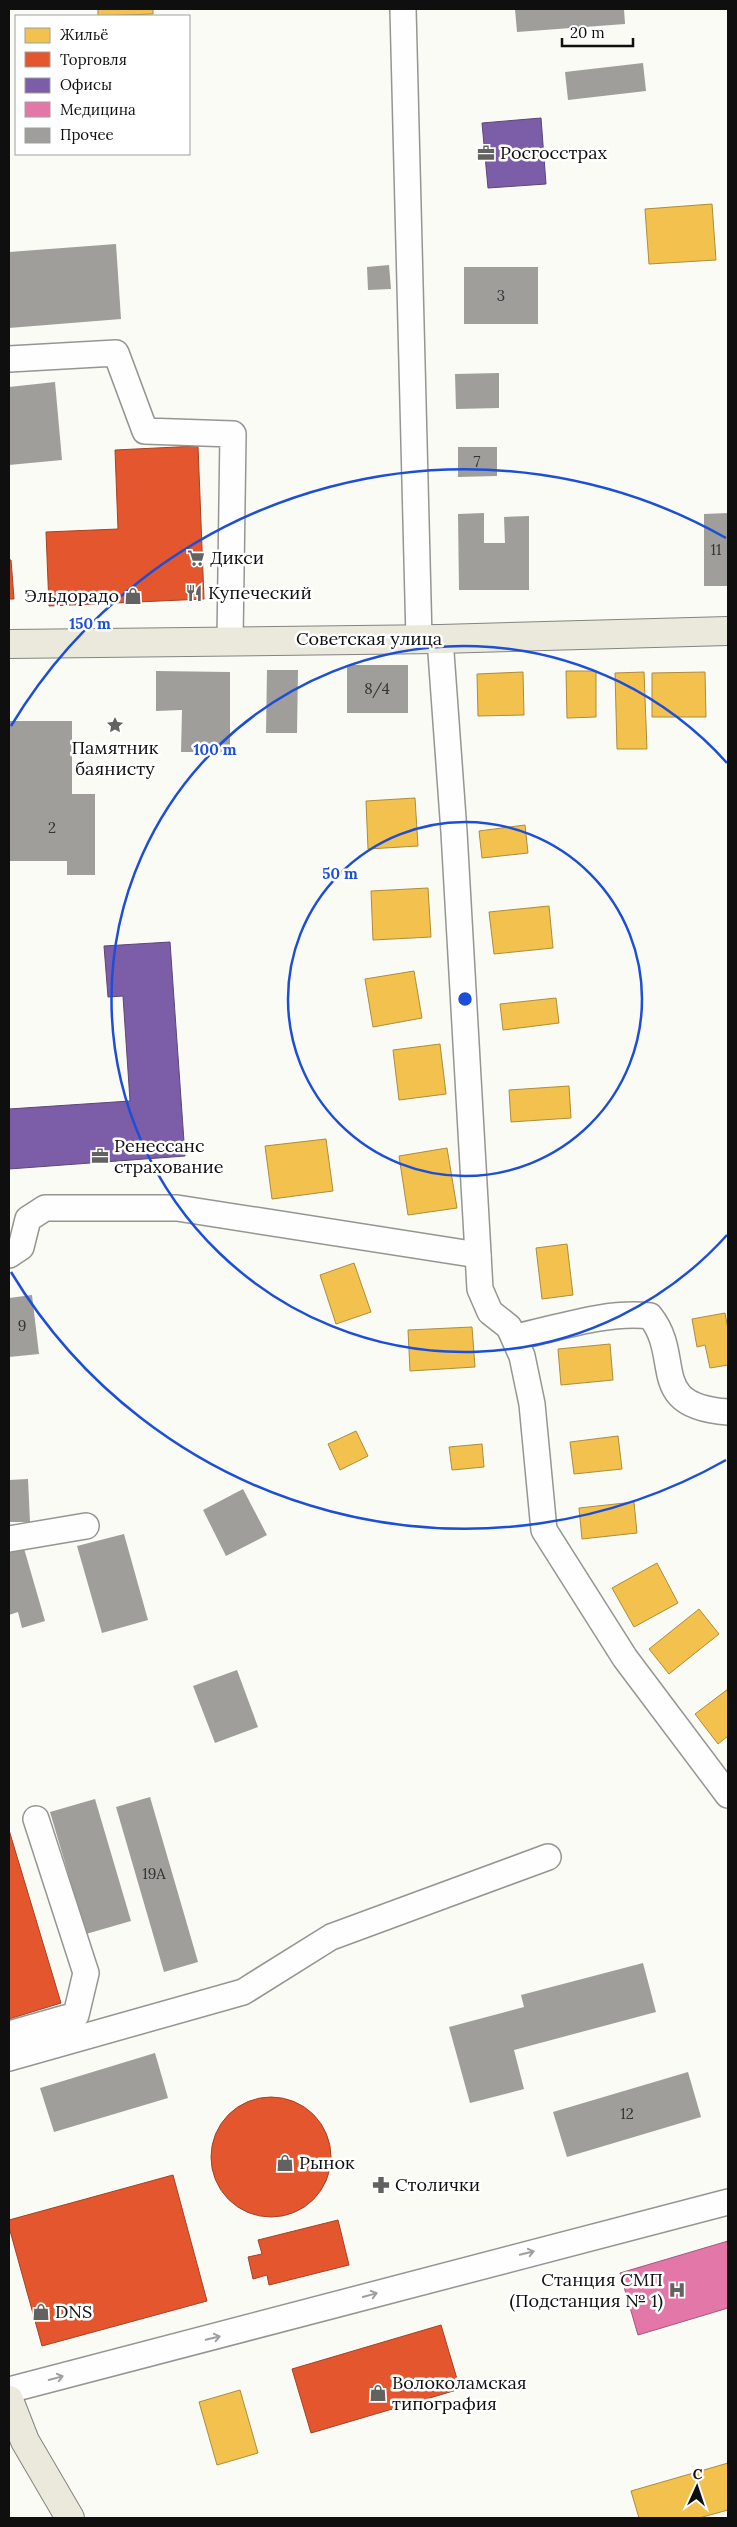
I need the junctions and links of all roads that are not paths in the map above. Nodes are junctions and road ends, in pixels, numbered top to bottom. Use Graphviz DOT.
graph roads {
  1 [pos="403,9"];
  2 [pos="9,359"];
  3 [pos="728,630"];
  4 [pos="430,639"];
  5 [pos="230,640"];
  6 [pos="9,644"];
  7 [pos="9,1255"];
  8 [pos="478,1255"];
  9 [pos="516,1337"];
  10 [pos="728,1412"];
  11 [pos="86,1526"];
  12 [pos="9,1540"];
  13 [pos="728,1795"];
  14 [pos="36,1819"];
  15 [pos="548,1857"];
  16 [pos="9,2034"];
  17 [pos="9,2058"];
  18 [pos="728,2202"];
  19 [pos="9,2390"];
  20 [pos="9,2400"];
  21 [pos="16,2437"];
  22 [pos="70,2518"];
  1 -- 4 [label="street"];
  2 -- 5 [label="street"];
  3 -- 4 [label="main road, Советская улица"];
  4 -- 5 [label="main road, Советская улица"];
  4 -- 8 [label="street"];
  5 -- 6 [label="main road, Советская улица"];
  7 -- 8 [label="street"];
  8 -- 9 [label="street"];
  9 -- 10 [label="street"];
  9 -- 13 [label="street"];
  11 -- 12 [label="street"];
  14 -- 16 [label="street"];
  15 -- 17 [label="street"];
  19 -- 18 [label="street, one-way"];
  20 -- 21 [label="main road"];
  21 -- 22 [label="main road"];
}
